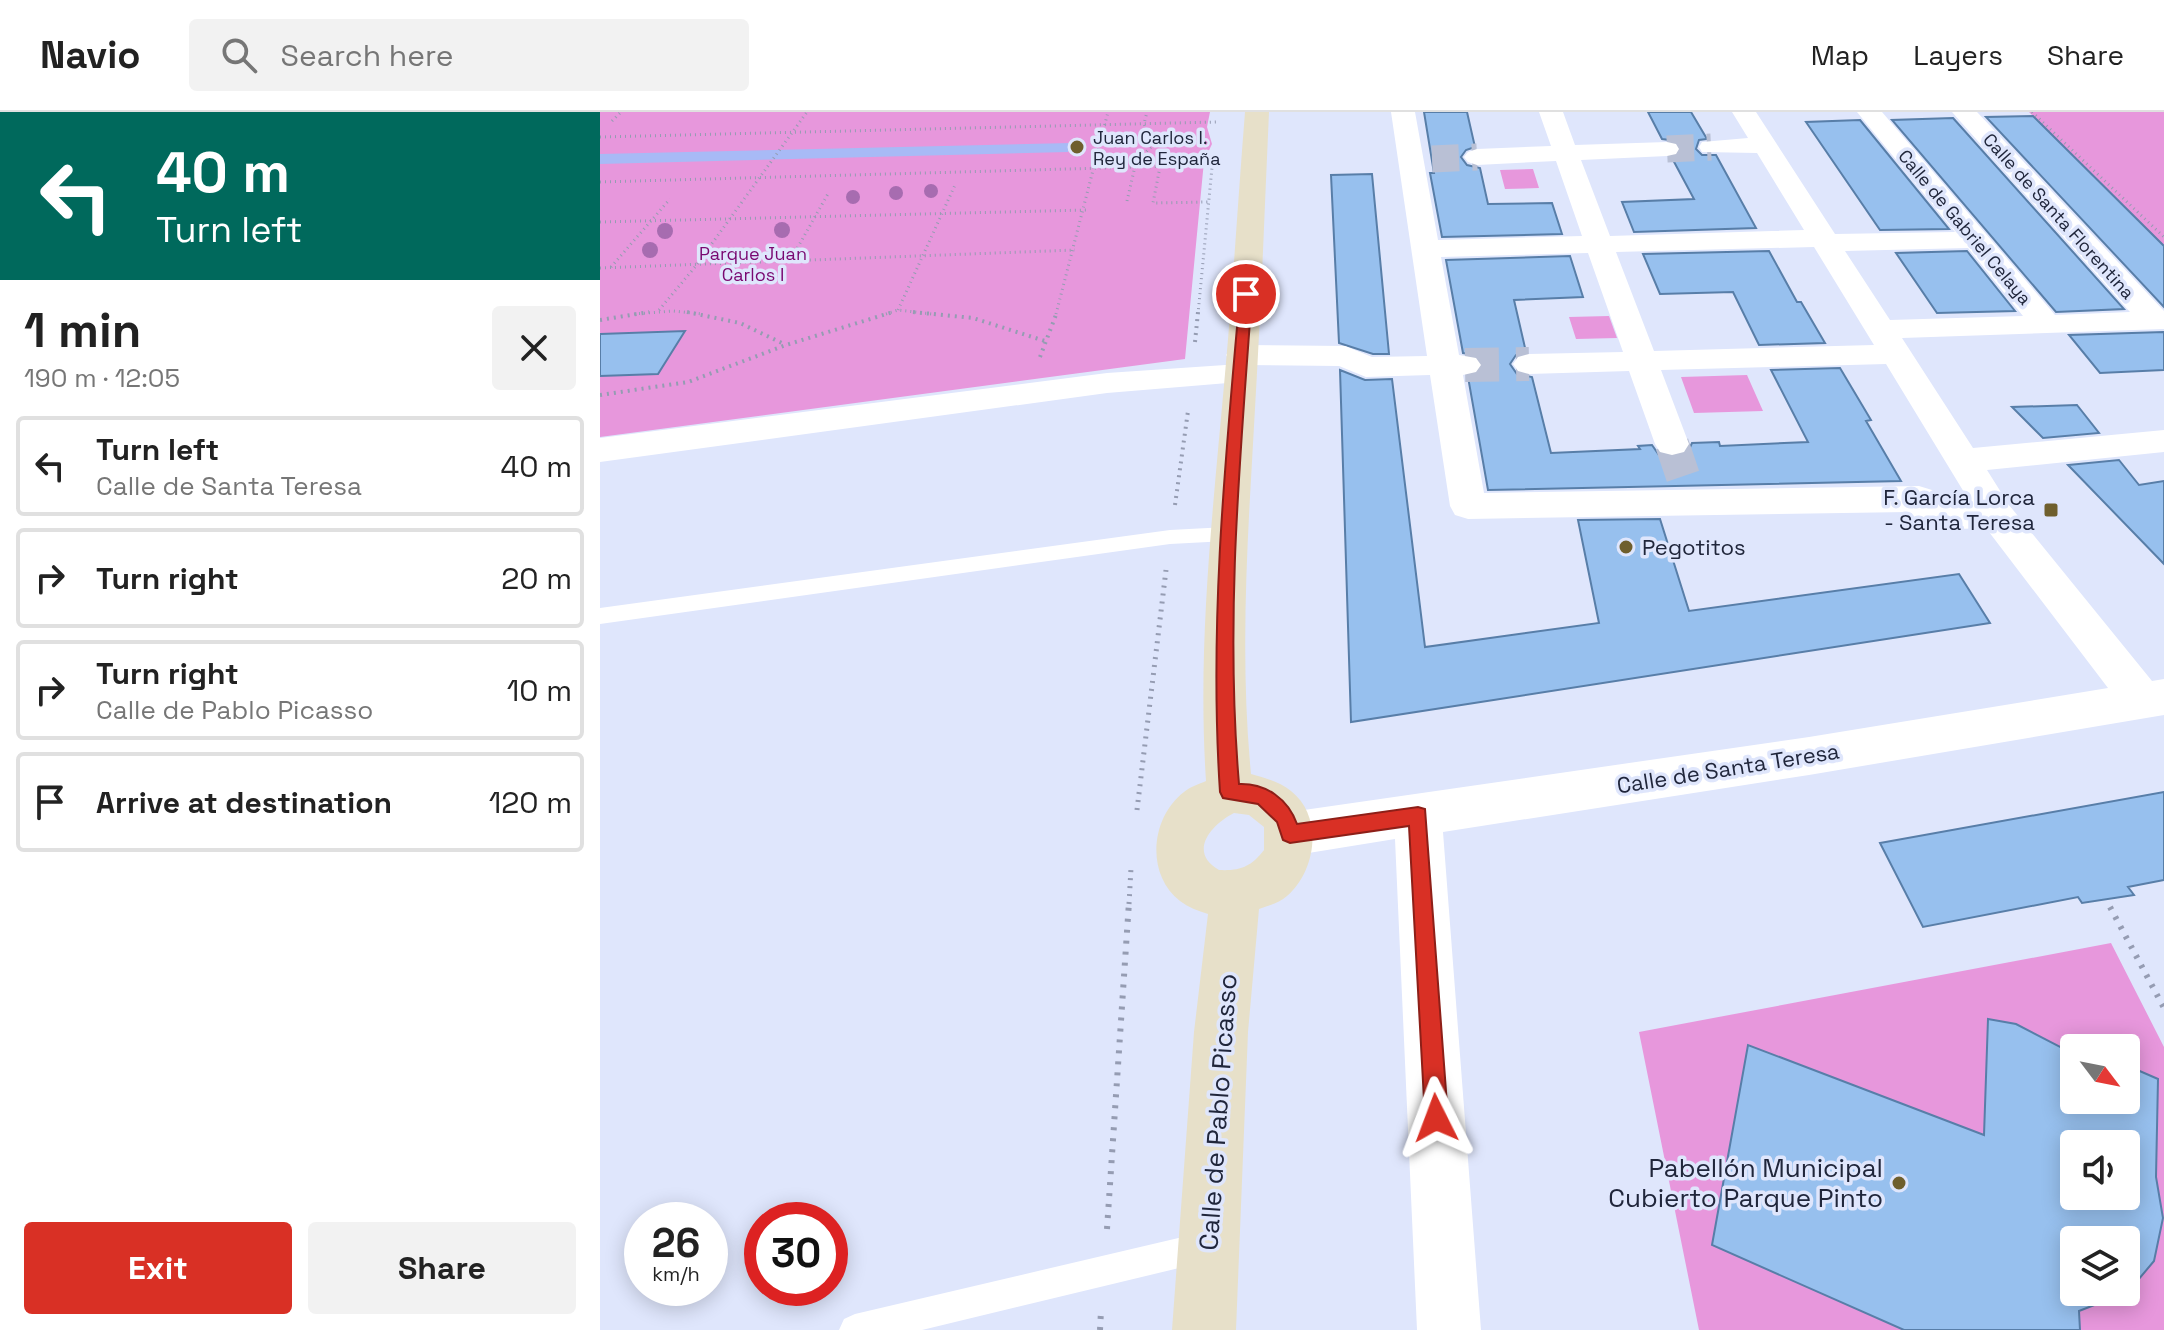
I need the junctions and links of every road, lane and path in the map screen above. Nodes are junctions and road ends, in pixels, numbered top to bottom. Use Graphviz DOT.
graph roads {
  1 [pos="621,112"];
  2 [pos="807,112"];
  3 [pos="1108,112"];
  4 [pos="1147,112"];
  5 [pos="1169,112"];
  6 [pos="1217,112"];
  7 [pos="1257,112"];
  8 [pos="1403,112"];
  9 [pos="1551,112"];
  10 [pos="1744,112"];
  11 [pos="1964,112"];
  12 [pos="2032,112"];
  13 [pos="612,121"];
  14 [pos="1877,121"];
  15 [pos="1216,122"];
  16 [pos="1167,123"];
  17 [pos="1144,124"];
  18 [pos="1104,125"];
  19 [pos="792,132"];
  20 [pos="1215,133"];
  21 [pos="600,137"];
  22 [pos="1765,145"];
  23 [pos="1711,147"];
  24 [pos="1667,149"];
  25 [pos="1565,153"];
  26 [pos="1213,154"];
  27 [pos="1477,157"];
  28 [pos="1212,165"];
  29 [pos="1160,166"];
  30 [pos="1135,167"];
  31 [pos="1096,168"];
  32 [pos="759,178"];
  33 [pos="600,182"];
  34 [pos="955,185"];
  35 [pos="829,192"];
  36 [pos="670,199"];
  37 [pos="1127,201"];
  38 [pos="1208,202"];
  39 [pos="1086,210"];
  40 [pos="942,214"];
  41 [pos="812,217"];
  42 [pos="730,219"];
  43 [pos="652,221"];
  44 [pos="600,222"];
  45 [pos="2164,227"];
  46 [pos="2154,228"];
  47 [pos="2164,237"];
  48 [pos="1824,240"];
  49 [pos="1975,240"];
  50 [pos="1599,244"];
  51 [pos="1426,249"];
  52 [pos="1075,250"];
  53 [pos="923,257"];
  54 [pos="789,262"];
  55 [pos="697,265"];
  56 [pos="610,267"];
  57 [pos="600,268"];
  58 [pos="659,310"];
  59 [pos="898,310"];
  60 [pos="600,320"];
  61 [pos="2159,320"];
  62 [pos="2047,325"];
  63 [pos="1048,342"];
  64 [pos="1887,342"];
  65 [pos="786,345"];
  66 [pos="1641,361"];
  67 [pos="1037,363"];
  68 [pos="1529,364"];
  69 [pos="1242,365"];
  70 [pos="1456,366"];
  71 [pos="1193,376"];
  72 [pos="600,395"];
  73 [pos="2164,441"];
  74 [pos="1672,444"];
  75 [pos="600,450"];
  76 [pos="1962,461"];
  77 [pos="1996,514"];
  78 [pos="1227,534"];
  79 [pos="1170,537"];
  80 [pos="600,616"];
  81 [pos="2153,698"];
  82 [pos="1230,792"];
  83 [pos="1418,816"];
  84 [pos="1135,826"];
  85 [pos="1290,834"];
  86 [pos="1132,856"];
  87 [pos="1235,895"];
  88 [pos="2110,907"];
  89 [pos="2164,1008"];
  90 [pos="1208,1246"];
  91 [pos="1105,1270"];
  92 [pos="855,1330"];
  93 [pos="1100,1330"];
  94 [pos="1204,1330"];
  95 [pos="1449,1330"];
  1 -- 13 [label="path"];
  2 -- 19 [label="path"];
  3 -- 18 [label="path"];
  4 -- 17 [label="path"];
  5 -- 16 [label="path"];
  6 -- 15 [label="path"];
  7 -- 69 [label="main road"];
  8 -- 51 [label="street"];
  9 -- 25 [label="street"];
  10 -- 22 [label="street"];
  11 -- 61 [label="street, Calle de Santa Florentina"];
  12 -- 46 [label="path"];
  14 -- 49 [label="street, Calle de Gabriel Celaya"];
  15 -- 16 [label="path"];
  15 -- 20 [label="path"];
  16 -- 17 [label="path"];
  17 -- 18 [label="path"];
  17 -- 30 [label="path"];
  18 -- 19 [label="path"];
  18 -- 31 [label="path"];
  19 -- 21 [label="path"];
  19 -- 32 [label="path"];
  22 -- 23 [label="street"];
  22 -- 48 [label="street"];
  24 -- 25 [label="street"];
  25 -- 27 [label="street"];
  25 -- 50 [label="street"];
  26 -- 28 [label="path"];
  28 -- 29 [label="path"];
  28 -- 38 [label="path"];
  29 -- 30 [label="path"];
  29 -- 38 [label="path"];
  30 -- 31 [label="path"];
  30 -- 37 [label="path"];
  31 -- 32 [label="path"];
  31 -- 39 [label="path"];
  32 -- 33 [label="path"];
  32 -- 42 [label="path"];
  34 -- 40 [label="path"];
  35 -- 41 [label="path"];
  36 -- 43 [label="path"];
  38 -- 71 [label="path"];
  39 -- 40 [label="path"];
  39 -- 52 [label="path"];
  40 -- 41 [label="path"];
  40 -- 53 [label="path"];
  41 -- 42 [label="path"];
  41 -- 54 [label="path"];
  42 -- 43 [label="path"];
  42 -- 55 [label="path"];
  43 -- 44 [label="path"];
  43 -- 56 [label="path"];
  45 -- 46 [label="path"];
  46 -- 47 [label="path"];
  48 -- 49 [label="street"];
  48 -- 50 [label="street"];
  48 -- 64 [label="street"];
  49 -- 62 [label="street, Calle de Gabriel Celaya"];
  50 -- 51 [label="street"];
  50 -- 66 [label="street"];
  51 -- 70 [label="street"];
  52 -- 53 [label="path"];
  52 -- 63 [label="path"];
  53 -- 54 [label="path"];
  53 -- 59 [label="path"];
  54 -- 55 [label="path"];
  55 -- 56 [label="path"];
  55 -- 58 [label="path"];
  56 -- 57 [label="path"];
  58 -- 60 [label="path"];
  58 -- 65 [label="path"];
  59 -- 63 [label="path"];
  59 -- 65 [label="path"];
  61 -- 62 [label="street, Calle de Santa Florentina"];
  62 -- 64 [label="street, Calle de Santa Florentina"];
  63 -- 67 [label="path"];
  64 -- 66 [label="street, Calle de Santa Florentina"];
  64 -- 76 [label="street"];
  65 -- 72 [label="path"];
  66 -- 68 [label="street, Calle de Santa Florentina"];
  66 -- 74 [label="street"];
  69 -- 70 [label="street"];
  69 -- 71 [label="street"];
  69 -- 78 [label="main road"];
  70 -- 77 [label="street"];
  71 -- 75 [label="street"];
  71 -- 79 [label="path"];
  73 -- 76 [label="street"];
  76 -- 77 [label="street"];
  77 -- 81 [label="street"];
  78 -- 79 [label="lane"];
  78 -- 82 [label="main road"];
  79 -- 80 [label="lane"];
  79 -- 84 [label="path"];
  81 -- 83 [label="street, Calle de Santa Teresa"];
  82 -- 85 [label="main road"];
  82 -- 87 [label="main road"];
  83 -- 85 [label="street, Calle de Santa Teresa"];
  83 -- 95 [label="street"];
  85 -- 87 [label="main road"];
  86 -- 91 [label="path"];
  87 -- 90 [label="main road, Calle de Pablo Picasso"];
  88 -- 89 [label="path"];
  90 -- 91 [label="lane"];
  90 -- 94 [label="main road, Calle de Pablo Picasso"];
  91 -- 92 [label="lane"];
  91 -- 93 [label="path"];
}
